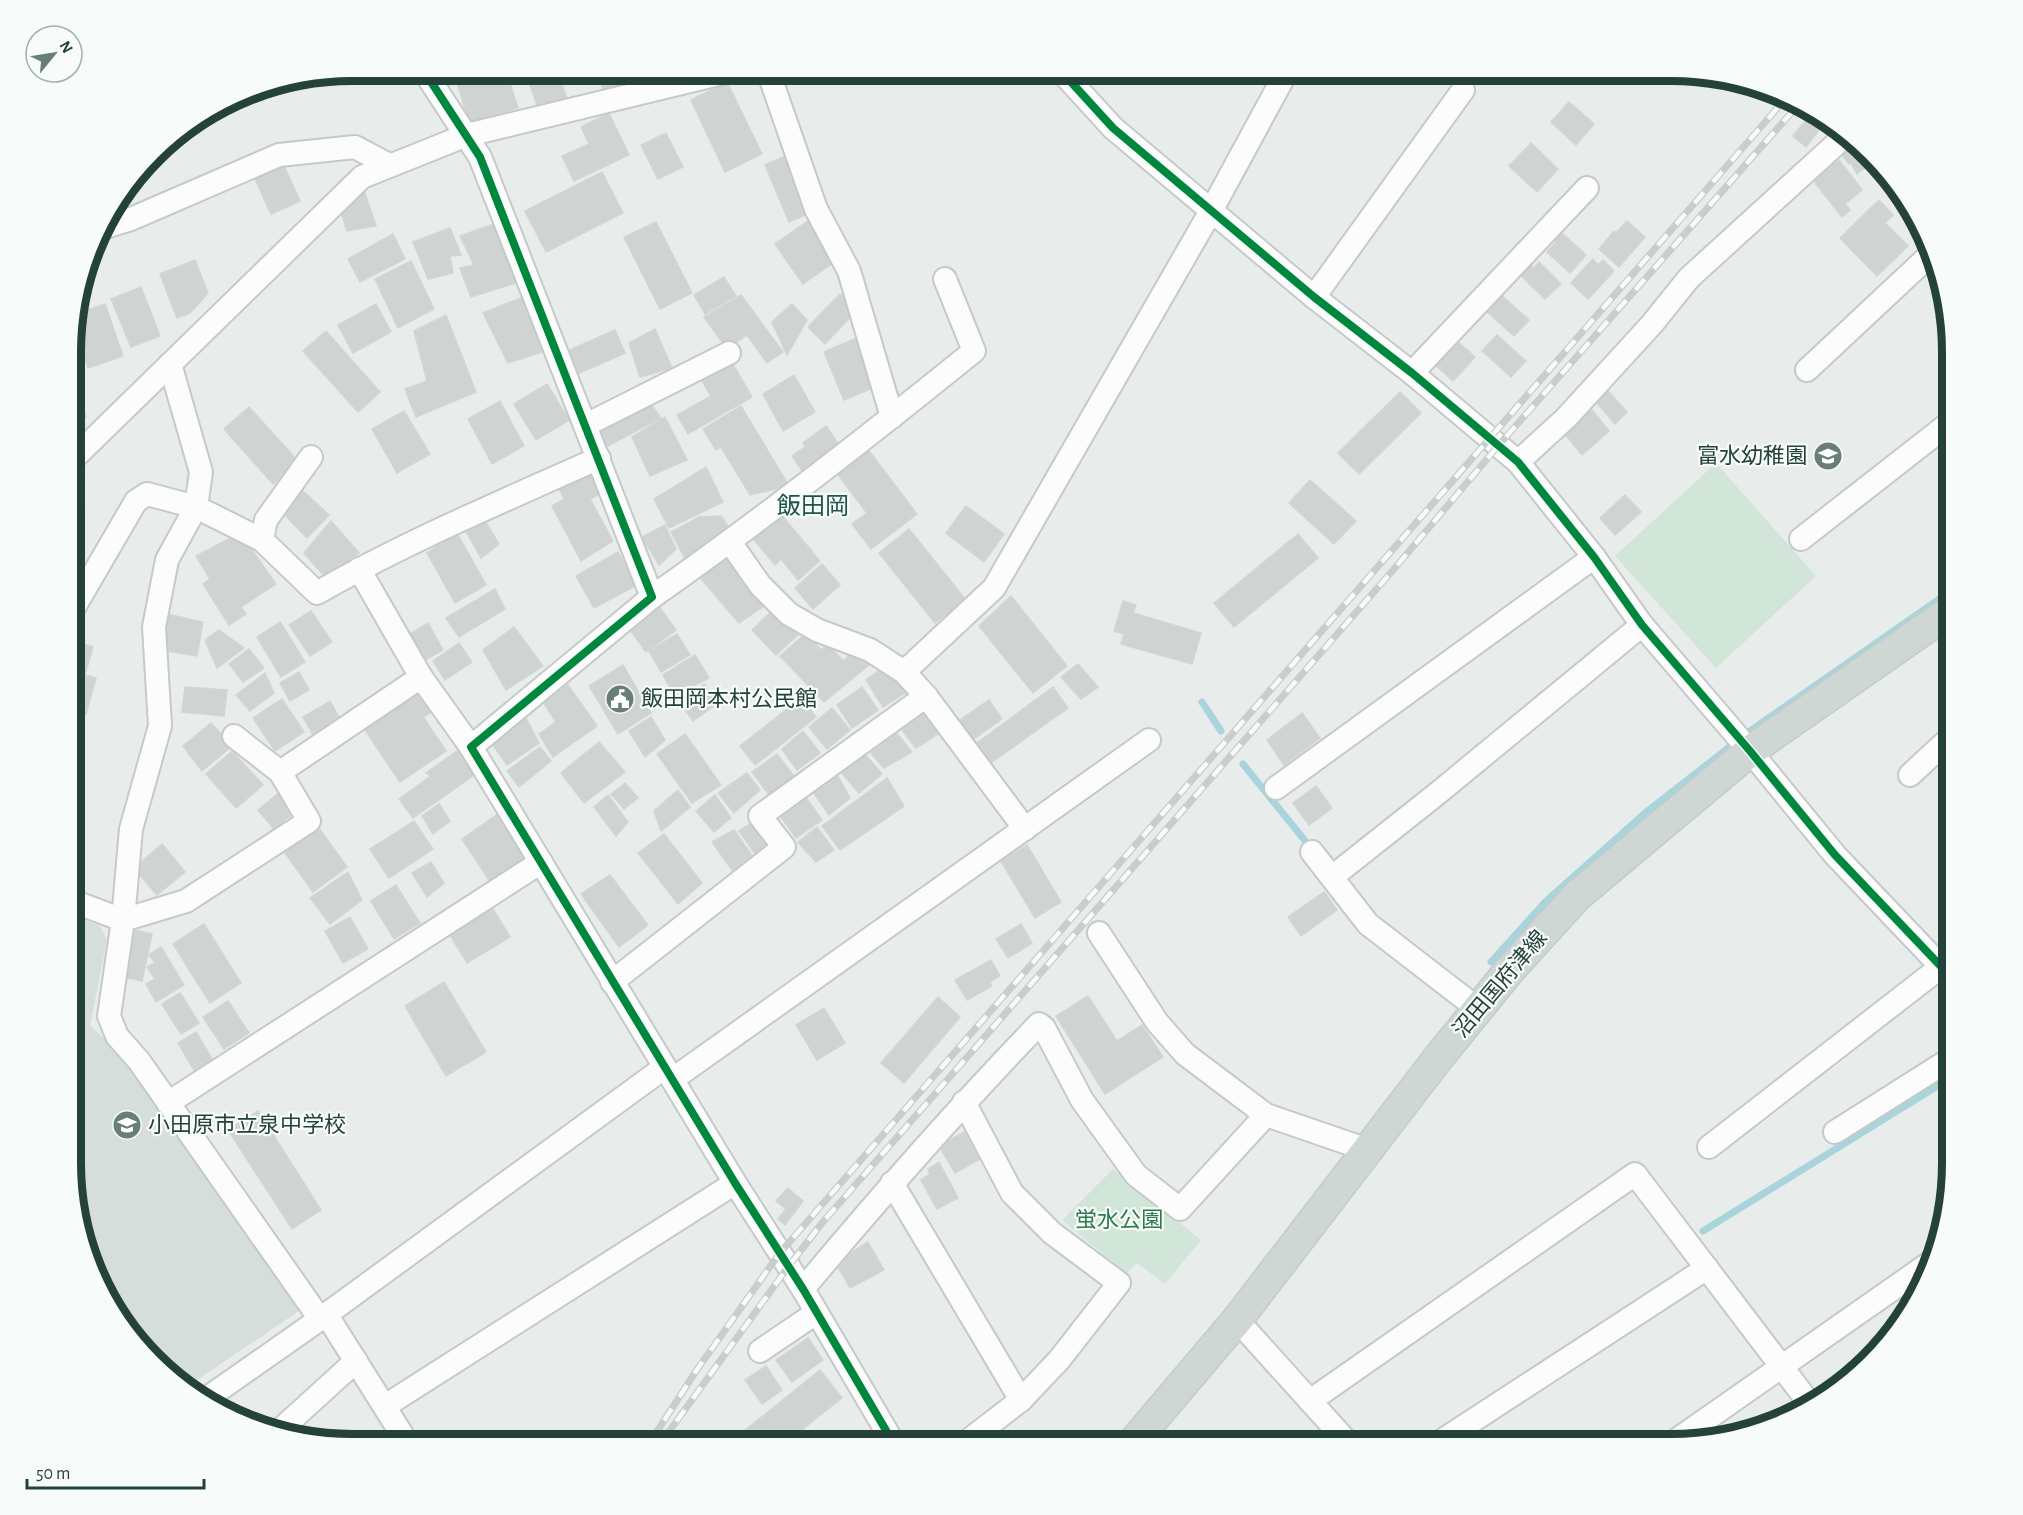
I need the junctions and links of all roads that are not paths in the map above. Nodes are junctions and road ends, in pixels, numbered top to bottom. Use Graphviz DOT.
graph roads {
  1 [pos="431,81"];
  2 [pos="690,81"];
  3 [pos="771,81"];
  4 [pos="1070,81"];
  5 [pos="1282,81"];
  6 [pos="1463,90"];
  7 [pos="467,135"];
  8 [pos="1840,140"];
  9 [pos="389,165"];
  10 [pos="1587,188"];
  11 [pos="1211,212"];
  12 [pos="113,225"];
  13 [pos="1926,259"];
  14 [pos="945,279"];
  15 [pos="1314,297"];
  16 [pos="729,353"];
  17 [pos="170,364"];
  18 [pos="1807,370"];
  19 [pos="1412,373"];
  20 [pos="892,417"];
  21 [pos="586,425"];
  22 [pos="1942,429"];
  23 [pos="81,451"];
  24 [pos="311,457"];
  25 [pos="599,458"];
  26 [pos="1518,462"];
  27 [pos="196,507"];
  28 [pos="1801,539"];
  29 [pos="262,540"];
  30 [pos="730,542"];
  31 [pos="1594,557"];
  32 [pos="359,569"];
  33 [pos="81,597"];
  34 [pos="652,597"];
  35 [pos="1942,617"];
  36 [pos="1642,625"];
  37 [pos="904,672"];
  38 [pos="421,677"];
  39 [pos="926,696"];
  40 [pos="234,736"];
  41 [pos="1149,741"];
  42 [pos="1942,746"];
  43 [pos="471,747"];
  44 [pos="1750,751"];
  45 [pos="280,772"];
  46 [pos="1910,776"];
  47 [pos="1276,788"];
  48 [pos="1025,829"];
  49 [pos="1312,852"];
  50 [pos="541,862"];
  51 [pos="1332,877"];
  52 [pos="81,904"];
  53 [pos="123,920"];
  54 [pos="1099,933"];
  55 [pos="1942,967"];
  56 [pos="1942,976"];
  57 [pos="612,982"];
  58 [pos="1478,1010"];
  59 [pos="1942,1064"];
  60 [pos="669,1073"];
  61 [pos="964,1102"];
  62 [pos="168,1103"];
  63 [pos="1266,1115"];
  64 [pos="1835,1132"];
  65 [pos="1709,1147"];
  66 [pos="1368,1150"];
  67 [pos="735,1183"];
  68 [pos="892,1183"];
  69 [pos="1707,1268"];
  70 [pos="1920,1270"];
  71 [pos="802,1289"];
  72 [pos="816,1313"];
  73 [pos="323,1317"];
  74 [pos="1237,1320"];
  75 [pos="760,1351"];
  76 [pos="356,1360"];
  77 [pos="1782,1366"];
  78 [pos="212,1395"];
  79 [pos="1806,1399"];
  80 [pos="1021,1400"];
  81 [pos="1310,1401"];
  82 [pos="385,1406"];
  83 [pos="285,1426"];
  84 [pos="1686,1433"];
  85 [pos="402,1434"];
  86 [pos="888,1434"];
  87 [pos="977,1434"];
  88 [pos="1140,1434"];
  89 [pos="1337,1434"];
  90 [pos="1452,1434"];
  1 -- 7 [label="street"];
  2 -- 7 [label="street"];
  3 -- 20 [label="street"];
  4 -- 11 [label="street"];
  5 -- 11 [label="street"];
  6 -- 15 [label="street"];
  7 -- 9 [label="street"];
  7 -- 21 [label="street"];
  8 -- 26 [label="street"];
  9 -- 12 [label="street"];
  9 -- 17 [label="street"];
  10 -- 19 [label="street"];
  11 -- 15 [label="street"];
  11 -- 37 [label="street"];
  13 -- 18 [label="street"];
  14 -- 20 [label="street"];
  15 -- 19 [label="street"];
  16 -- 21 [label="street"];
  17 -- 23 [label="street"];
  17 -- 27 [label="street"];
  19 -- 26 [label="street"];
  20 -- 30 [label="street"];
  21 -- 25 [label="street"];
  22 -- 28 [label="street"];
  24 -- 29 [label="street"];
  25 -- 32 [label="street"];
  25 -- 34 [label="street"];
  26 -- 31 [label="street"];
  27 -- 29 [label="street"];
  27 -- 33 [label="street"];
  27 -- 53 [label="street"];
  29 -- 32 [label="street"];
  30 -- 34 [label="street"];
  30 -- 37 [label="street"];
  31 -- 36 [label="street"];
  31 -- 47 [label="street"];
  32 -- 38 [label="street"];
  34 -- 43 [label="street"];
  35 -- 44 [label="main road, 沼田国府津線"];
  36 -- 44 [label="street"];
  36 -- 51 [label="street"];
  37 -- 39 [label="street"];
  38 -- 43 [label="street"];
  38 -- 45 [label="street"];
  39 -- 48 [label="street"];
  39 -- 57 [label="street"];
  40 -- 45 [label="street"];
  41 -- 48 [label="street"];
  42 -- 46 [label="street"];
  43 -- 50 [label="street"];
  44 -- 55 [label="street"];
  44 -- 58 [label="main road, 沼田国府津線"];
  45 -- 53 [label="street"];
  48 -- 60 [label="street"];
  49 -- 51 [label="street"];
  50 -- 57 [label="street"];
  50 -- 62 [label="street"];
  51 -- 58 [label="street"];
  52 -- 53 [label="street"];
  53 -- 62 [label="street"];
  54 -- 63 [label="street"];
  56 -- 65 [label="street"];
  57 -- 60 [label="street"];
  58 -- 66 [label="main road, 沼田国府津線"];
  59 -- 64 [label="street"];
  60 -- 67 [label="street"];
  60 -- 73 [label="street"];
  61 -- 63 [label="street"];
  61 -- 68 [label="street"];
  61 -- 80 [label="street"];
  62 -- 73 [label="street"];
  63 -- 66 [label="street"];
  66 -- 74 [label="main road, 沼田国府津線"];
  67 -- 71 [label="street"];
  67 -- 82 [label="street"];
  68 -- 71 [label="street"];
  68 -- 80 [label="street"];
  69 -- 77 [label="street"];
  69 -- 81 [label="street"];
  69 -- 90 [label="street"];
  70 -- 77 [label="street"];
  71 -- 72 [label="street"];
  72 -- 75 [label="street"];
  72 -- 86 [label="street"];
  73 -- 76 [label="street"];
  73 -- 78 [label="street"];
  74 -- 81 [label="street"];
  74 -- 88 [label="main road, 沼田国府津線"];
  76 -- 82 [label="street"];
  76 -- 83 [label="street"];
  77 -- 79 [label="street"];
  77 -- 84 [label="street"];
  80 -- 87 [label="street"];
  81 -- 89 [label="street"];
  82 -- 85 [label="street"];
}
